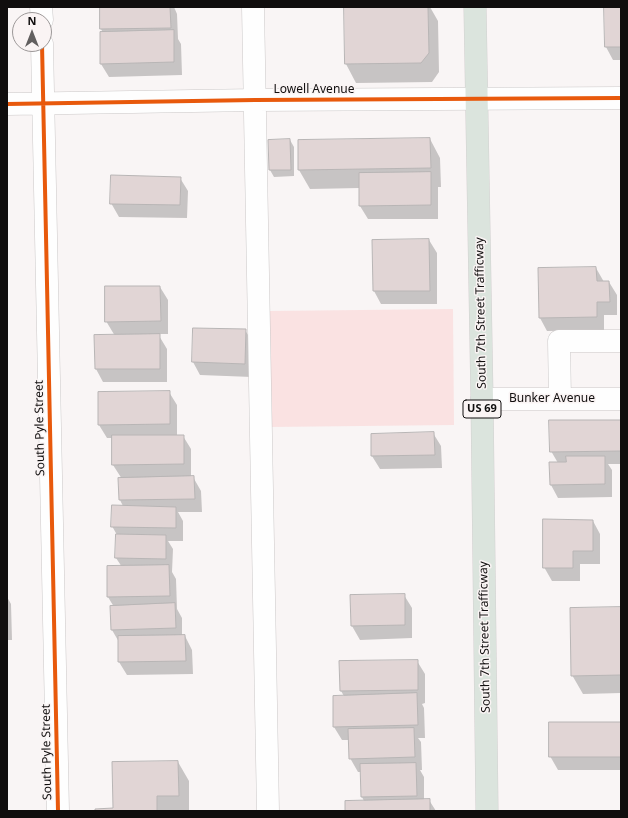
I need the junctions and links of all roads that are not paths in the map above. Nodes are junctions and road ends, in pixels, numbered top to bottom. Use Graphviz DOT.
graph roads {
  1 [pos="253,7"];
  2 [pos="475,7"];
  3 [pos="42,52"];
  4 [pos="621,98"];
  5 [pos="477,99"];
  6 [pos="255,100"];
  7 [pos="7,104"];
  8 [pos="42,104"];
  9 [pos="621,341"];
  10 [pos="482,399"];
  11 [pos="560,399"];
  12 [pos="621,399"];
  13 [pos="58,811"];
  14 [pos="268,811"];
  15 [pos="487,811"];
  1 -- 6 [label="street"];
  2 -- 5 [label="main road, South 7th Street Trafficway / US 69"];
  3 -- 8 [label="street, South Pyle Street"];
  4 -- 5 [label="street, Lowell Avenue"];
  5 -- 6 [label="street, Lowell Avenue"];
  5 -- 10 [label="main road, South 7th Street Trafficway / US 69"];
  6 -- 8 [label="street, Lowell Avenue"];
  6 -- 14 [label="street"];
  7 -- 8 [label="street, Lowell Avenue"];
  8 -- 13 [label="street, South Pyle Street"];
  9 -- 11 [label="street"];
  10 -- 11 [label="street, Bunker Avenue"];
  10 -- 15 [label="main road, South 7th Street Trafficway / US 69"];
  11 -- 12 [label="street, Bunker Avenue"];
}
